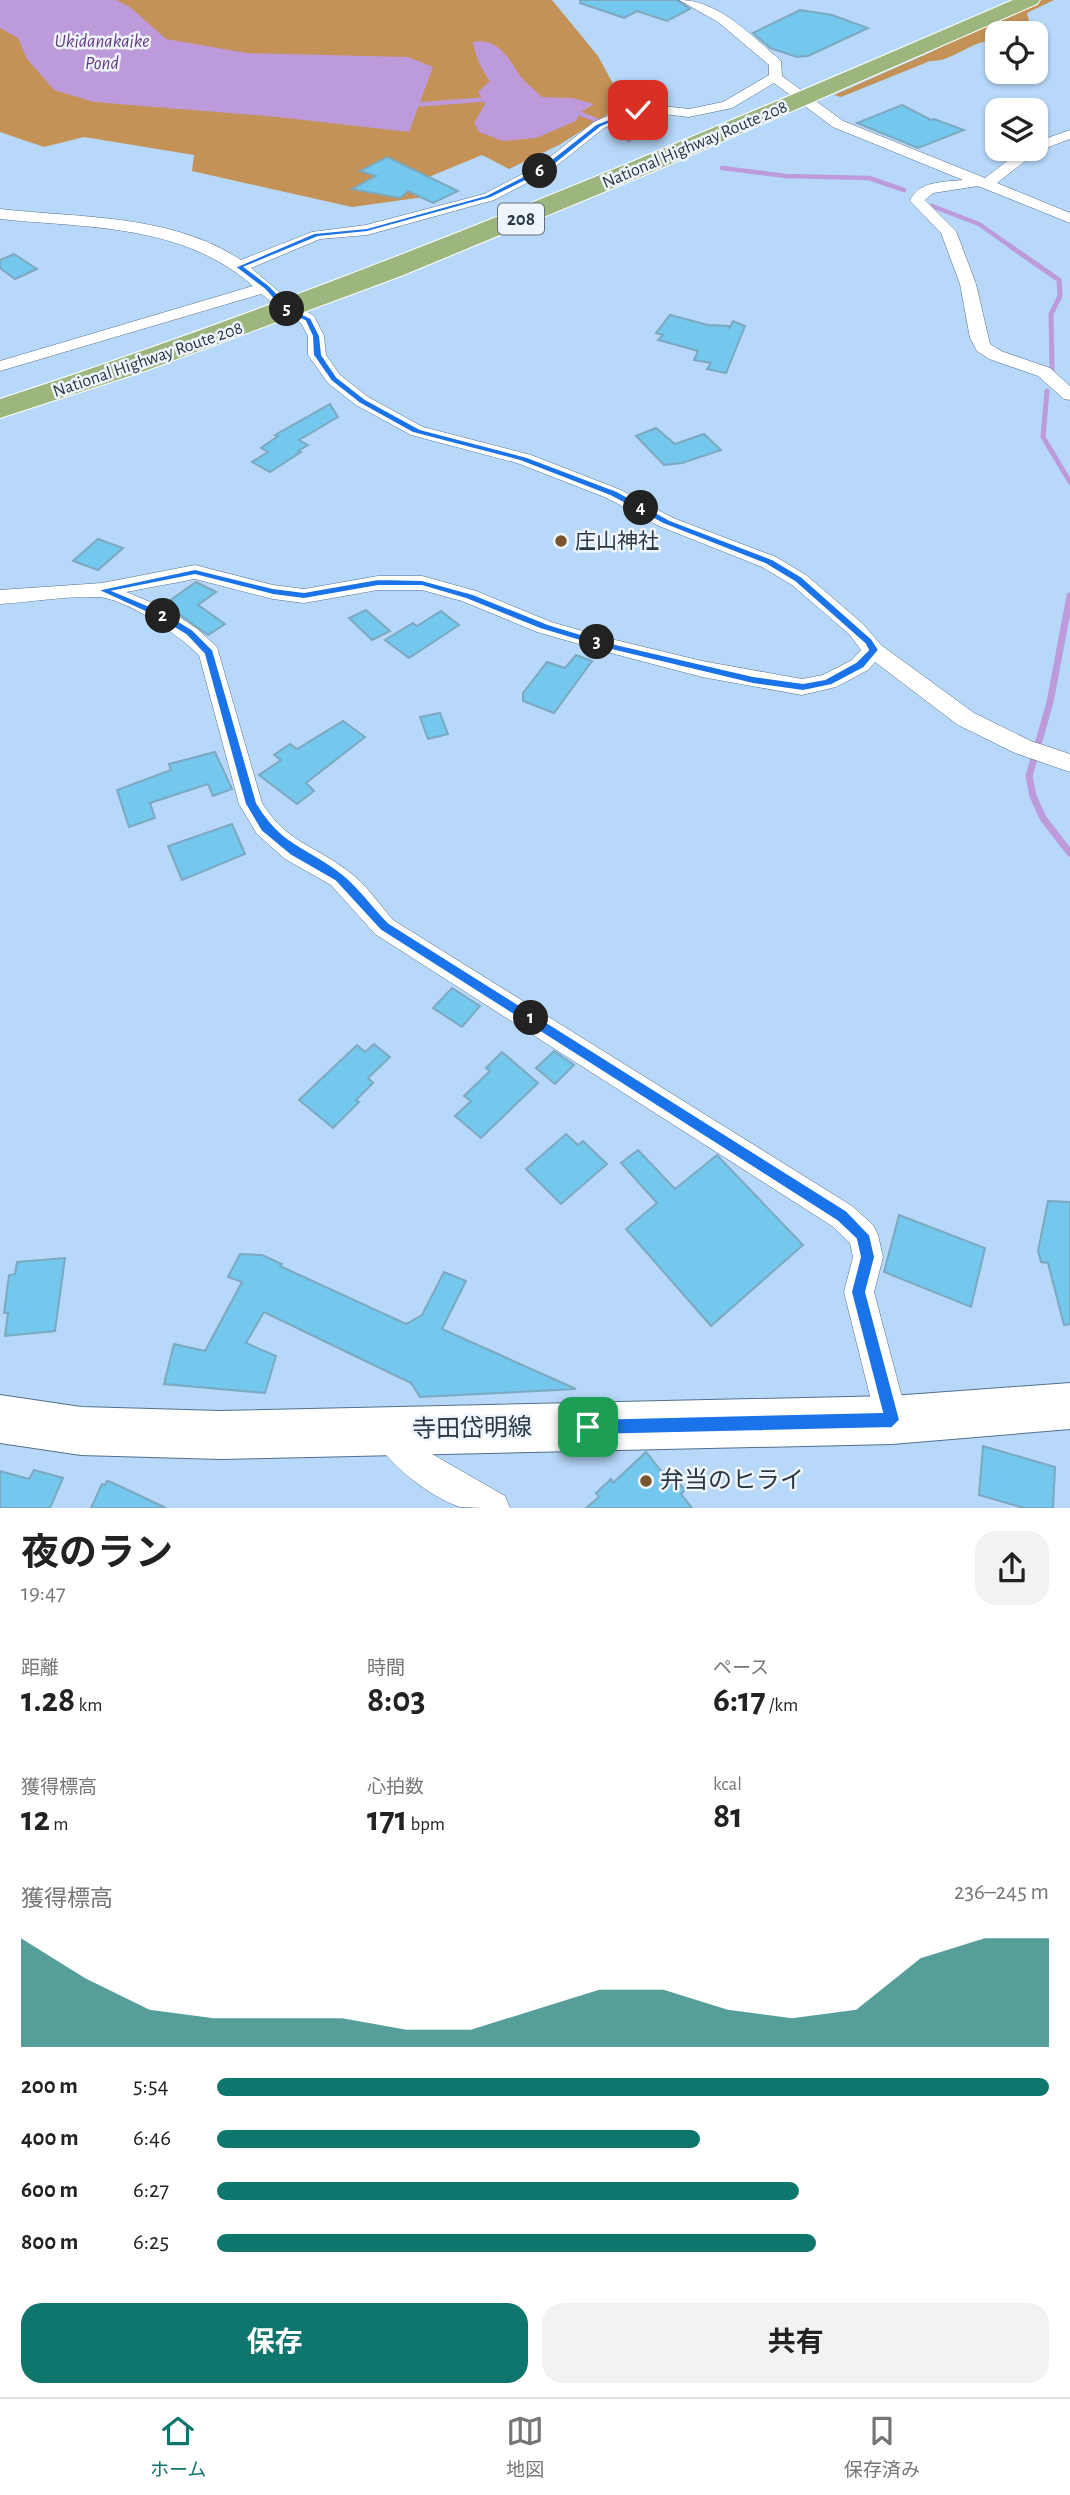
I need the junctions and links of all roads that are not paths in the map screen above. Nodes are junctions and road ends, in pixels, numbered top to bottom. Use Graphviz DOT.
graph roads {
  1 [pos="685,0"];
  2 [pos="1030,0"];
  3 [pos="775,77"];
  4 [pos="803,99"];
  5 [pos="605,122"];
  6 [pos="1070,134"];
  7 [pos="1048,143"];
  8 [pos="1015,161"];
  9 [pos="983,183"];
  10 [pos="0,214"];
  11 [pos="1070,218"];
  12 [pos="239,267"];
  13 [pos="267,287"];
  14 [pos="289,311"];
  15 [pos="0,366"];
  16 [pos="1070,395"];
  17 [pos="0,409"];
  18 [pos="102,590"];
  19 [pos="0,597"];
  20 [pos="873,650"];
  21 [pos="1070,763"];
  22 [pos="1070,1406"];
  23 [pos="0,1419"];
  24 [pos="892,1420"];
  25 [pos="386,1431"];
  26 [pos="493,1508"];
  1 -- 3 [label="street"];
  2 -- 4 [label="highway, National Highway Route 208 / 208"];
  3 -- 4 [label="street"];
  3 -- 5 [label="street"];
  4 -- 9 [label="street"];
  4 -- 14 [label="highway, National Highway Route 208 / 208"];
  5 -- 12 [label="street"];
  6 -- 7 [label="street"];
  8 -- 9 [label="street"];
  9 -- 11 [label="street"];
  9 -- 16 [label="street"];
  10 -- 12 [label="street"];
  12 -- 13 [label="street"];
  13 -- 14 [label="street"];
  13 -- 15 [label="street"];
  14 -- 17 [label="highway, National Highway Route 208 / 208"];
  14 -- 20 [label="street"];
  18 -- 19 [label="street"];
  18 -- 20 [label="street"];
  18 -- 24 [label="street"];
  20 -- 21 [label="street"];
  22 -- 24 [label="main road, 寺田岱明線"];
  23 -- 25 [label="main road, 寺田岱明線"];
  24 -- 25 [label="main road, 寺田岱明線"];
  25 -- 26 [label="street"];
}
